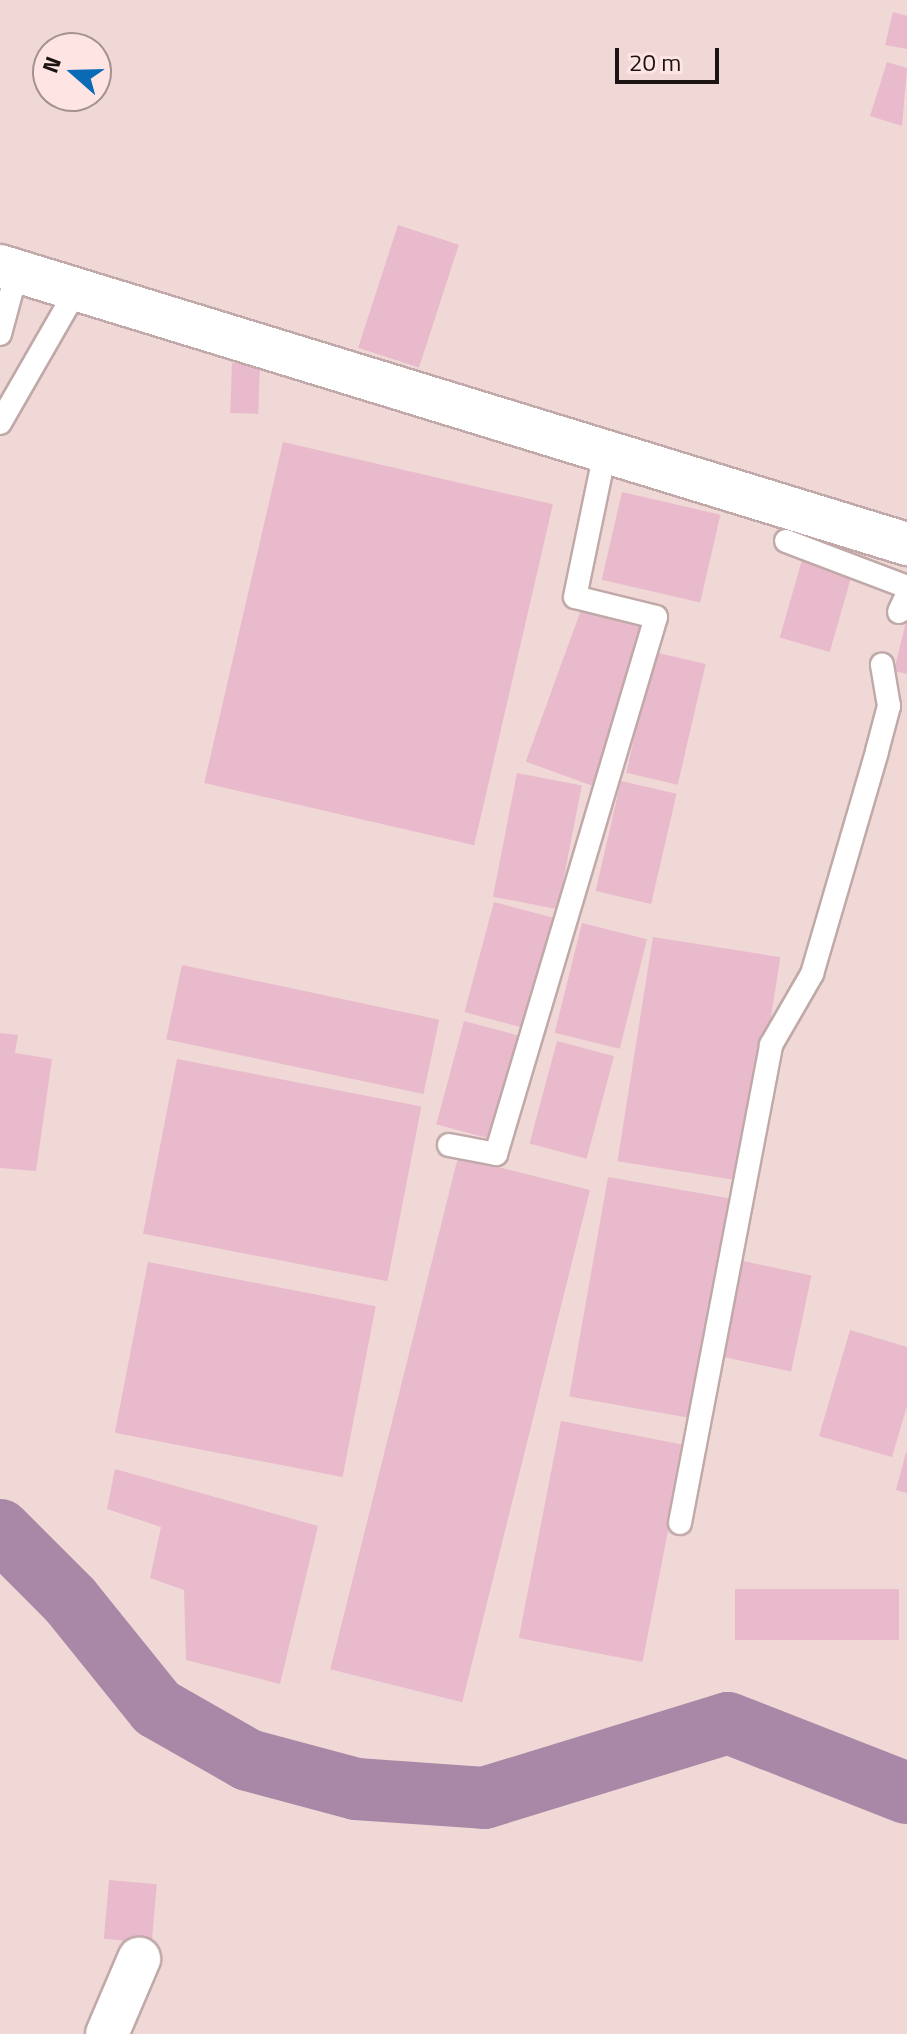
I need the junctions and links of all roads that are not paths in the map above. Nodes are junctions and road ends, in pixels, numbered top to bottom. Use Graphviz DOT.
graph roads {
  1 [pos="8,268"];
  2 [pos="77,289"];
  3 [pos="0,334"];
  4 [pos="0,423"];
  5 [pos="605,452"];
  6 [pos="786,541"];
  7 [pos="907,544"];
  8 [pos="907,587"];
  9 [pos="882,665"];
  10 [pos="449,1145"];
  11 [pos="680,1523"];
  12 [pos="139,1959"];
  13 [pos="107,2034"];
  1 -- 2 [label="street"];
  1 -- 3 [label="lane"];
  2 -- 4 [label="lane"];
  2 -- 5 [label="street"];
  5 -- 7 [label="street"];
  5 -- 10 [label="lane"];
  6 -- 8 [label="lane"];
  9 -- 11 [label="lane"];
  12 -- 13 [label="street"];
}
